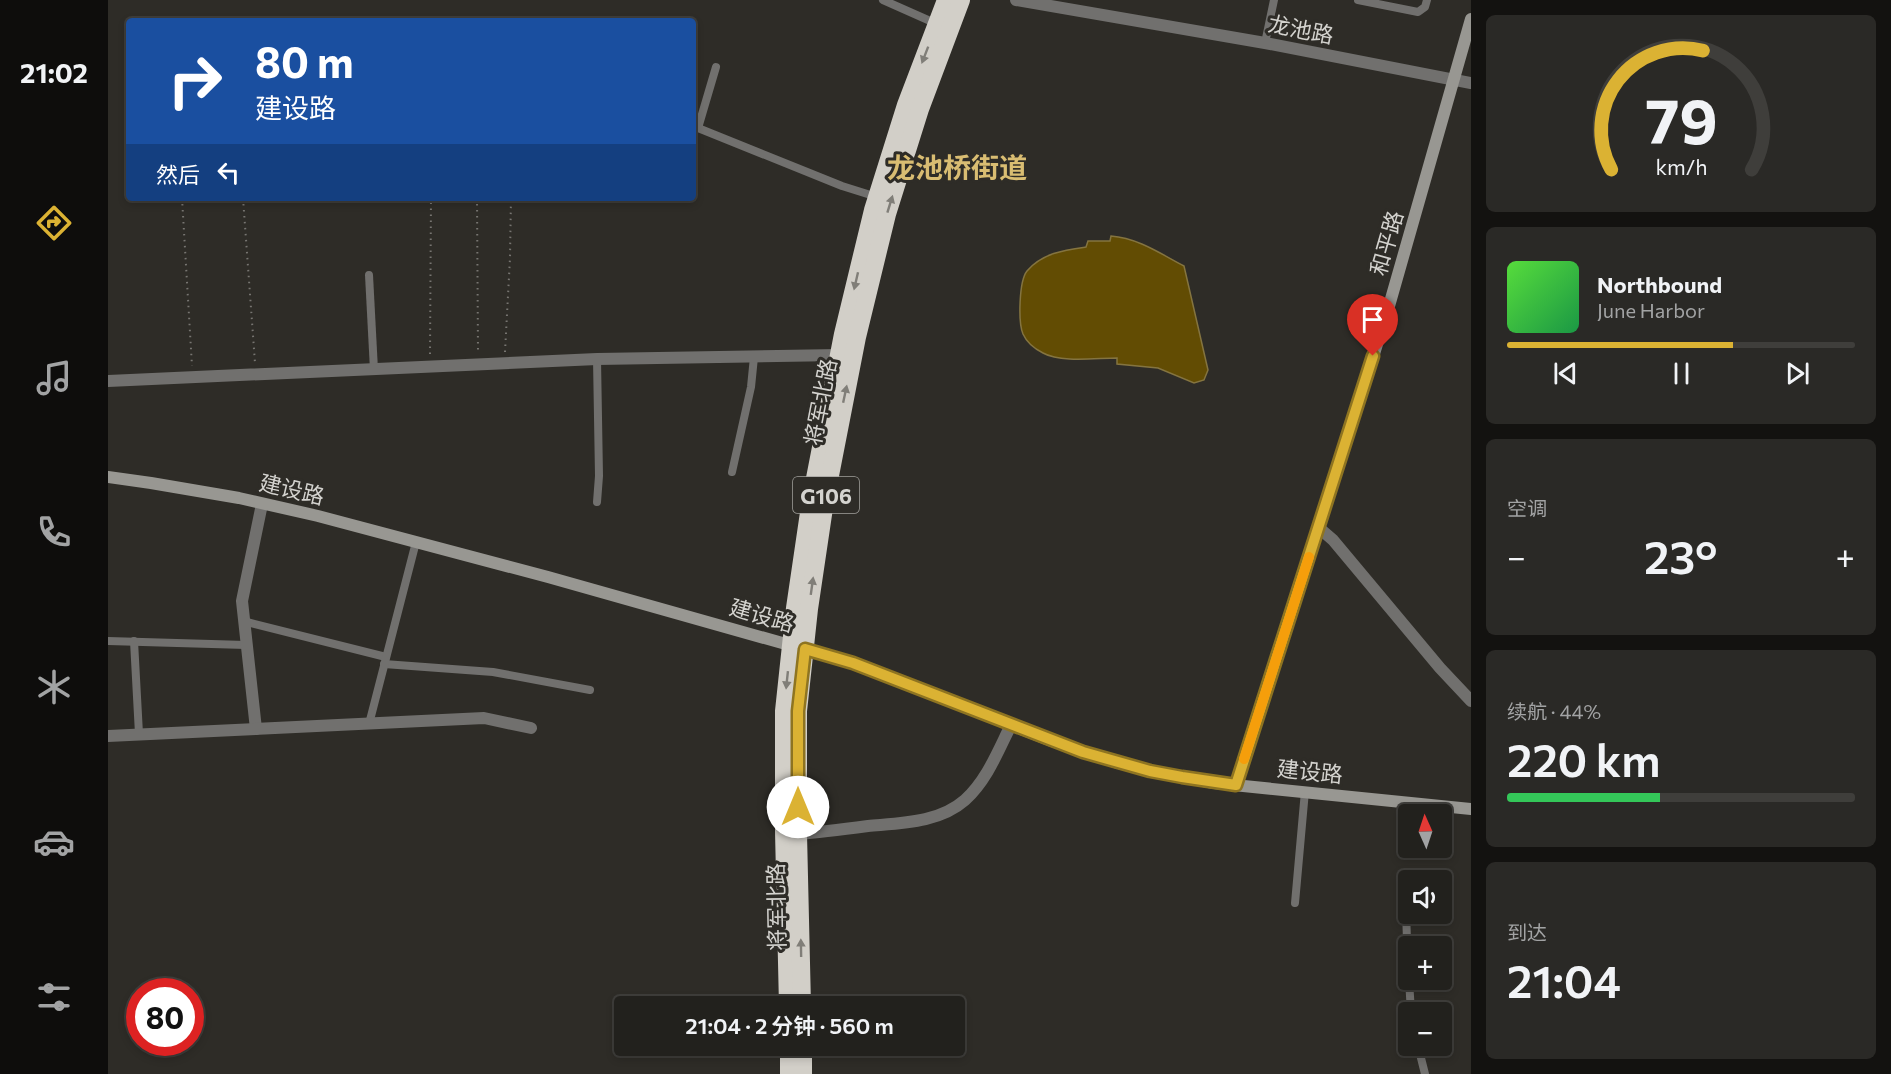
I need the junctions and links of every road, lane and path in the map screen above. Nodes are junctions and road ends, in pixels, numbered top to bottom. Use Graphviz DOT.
graph roads {
  1 [pos="883,0"];
  2 [pos="946,0"];
  3 [pos="961,0"];
  4 [pos="1016,0"];
  5 [pos="1274,0"];
  6 [pos="1358,0"];
  7 [pos="1427,0"];
  8 [pos="1471,19"];
  9 [pos="937,24"];
  10 [pos="1265,44"];
  11 [pos="716,67"];
  12 [pos="1454,80"];
  13 [pos="1471,84"];
  14 [pos="877,197"];
  15 [pos="182,201"];
  16 [pos="243,201"];
  17 [pos="431,201"];
  18 [pos="477,201"];
  19 [pos="511,201"];
  20 [pos="369,275"];
  21 [pos="839,355"];
  22 [pos="754,357"];
  23 [pos="597,360"];
  24 [pos="504,364"];
  25 [pos="478,365"];
  26 [pos="429,368"];
  27 [pos="374,370"];
  28 [pos="255,375"];
  29 [pos="193,378"];
  30 [pos="108,381"];
  31 [pos="732,472"];
  32 [pos="108,477"];
  33 [pos="597,502"];
  34 [pos="262,504"];
  35 [pos="1318,527"];
  36 [pos="416,542"];
  37 [pos="243,621"];
  38 [pos="134,640"];
  39 [pos="108,641"];
  40 [pos="246,645"];
  41 [pos="798,647"];
  42 [pos="385,661"];
  43 [pos="590,690"];
  44 [pos="1471,701"];
  45 [pos="369,724"];
  46 [pos="1011,725"];
  47 [pos="531,728"];
  48 [pos="256,729"];
  49 [pos="139,734"];
  50 [pos="108,736"];
  51 [pos="1236,785"];
  52 [pos="1305,792"];
  53 [pos="1471,809"];
  54 [pos="798,834"];
  55 [pos="1295,903"];
  56 [pos="788,996"];
  57 [pos="802,996"];
  58 [pos="789,1056"];
  59 [pos="803,1056"];
  60 [pos="1420,1056"];
  61 [pos="789,1074"];
  62 [pos="803,1074"];
  63 [pos="1425,1074"];
  1 -- 9 [label="lane"];
  2 -- 9 [label="highway, 将军北路 / G106"];
  41 -- 3 [label="highway, 将军北路 / G106, one-way"];
  4 -- 10 [label="street, 龙池路"];
  5 -- 10 [label="lane"];
  6 -- 7 [label="lane"];
  8 -- 12 [label="street, 和平路"];
  9 -- 14 [label="highway, 将军北路 / G106, one-way"];
  10 -- 12 [label="street, 龙池路"];
  11 -- 14 [label="lane"];
  12 -- 13 [label="street, 龙池路"];
  12 -- 35 [label="street, 和平路"];
  14 -- 21 [label="highway, 将军北路 / G106, one-way"];
  15 -- 29 [label="path"];
  16 -- 28 [label="path"];
  17 -- 26 [label="path"];
  18 -- 25 [label="path"];
  19 -- 24 [label="path"];
  20 -- 27 [label="lane"];
  21 -- 22 [label="street"];
  21 -- 41 [label="highway, 将军北路 / G106"];
  22 -- 23 [label="street"];
  22 -- 31 [label="lane"];
  23 -- 24 [label="street"];
  23 -- 33 [label="lane"];
  24 -- 25 [label="street"];
  25 -- 26 [label="street"];
  26 -- 27 [label="street"];
  27 -- 28 [label="street"];
  28 -- 29 [label="street"];
  29 -- 30 [label="street"];
  32 -- 34 [label="street, 建设路"];
  34 -- 36 [label="street, 建设路"];
  34 -- 37 [label="street"];
  35 -- 44 [label="street"];
  35 -- 51 [label="street, 和平路"];
  36 -- 41 [label="street, 建设路"];
  36 -- 42 [label="lane"];
  37 -- 40 [label="street"];
  37 -- 42 [label="lane"];
  38 -- 39 [label="lane"];
  38 -- 40 [label="lane"];
  38 -- 49 [label="lane"];
  40 -- 48 [label="street"];
  41 -- 46 [label="street, 建设路"];
  41 -- 54 [label="highway, 将军北路 / G106"];
  41 -- 56 [label="highway, 将军北路 / G106, one-way"];
  42 -- 43 [label="lane"];
  42 -- 45 [label="lane"];
  45 -- 47 [label="street"];
  45 -- 48 [label="street"];
  46 -- 51 [label="street, 建设路"];
  46 -- 54 [label="street"];
  48 -- 49 [label="street"];
  49 -- 50 [label="street"];
  51 -- 52 [label="street, 建设路"];
  52 -- 53 [label="street, 建设路"];
  52 -- 55 [label="lane"];
  57 -- 54 [label="highway, 将军北路 / G106, one-way"];
  58 -- 61 [label="highway"];
  59 -- 62 [label="highway"];
  60 -- 63 [label="lane"];
}
